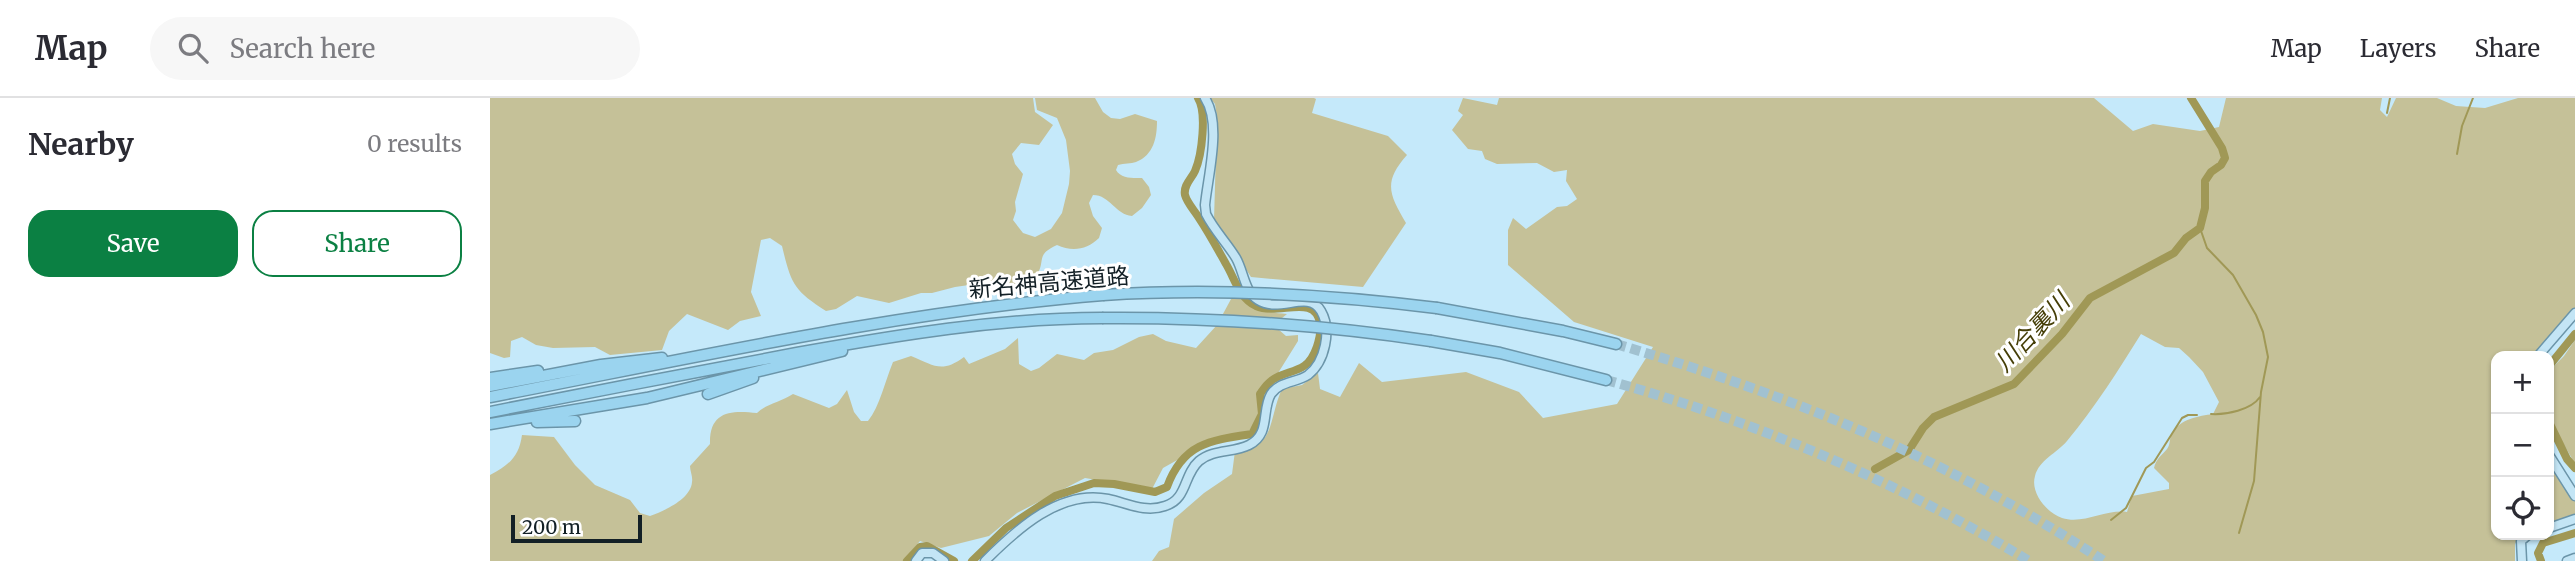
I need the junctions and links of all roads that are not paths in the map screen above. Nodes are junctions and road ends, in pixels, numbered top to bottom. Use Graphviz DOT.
graph roads {
  1 [pos="1205,98"];
  2 [pos="2575,313"];
  3 [pos="1000,322"];
  4 [pos="1616,344"];
  5 [pos="2542,351"];
  6 [pos="714,353"];
  7 [pos="796,362"];
  8 [pos="601,365"];
  9 [pos="490,377"];
  10 [pos="1606,380"];
  11 [pos="490,386"];
  12 [pos="708,394"];
  13 [pos="490,397"];
  14 [pos="490,412"];
  15 [pos="575,421"];
  16 [pos="490,425"];
  17 [pos="2554,463"];
  18 [pos="2575,496"];
  19 [pos="2575,519"];
  20 [pos="2554,526"];
  21 [pos="2522,540"];
  22 [pos="2575,558"];
  23 [pos="916,561"];
  24 [pos="944,561"];
  25 [pos="985,561"];
  26 [pos="2522,561"];
  27 [pos="2567,561"];
  1 -- 25 [label="main road"];
  2 -- 5 [label="main road"];
  3 -- 7 [label="highway"];
  3 -- 10 [label="highway, 新名神高速道路, bridge"];
  3 -- 14 [label="highway, 新名神高速道路"];
  4 -- 6 [label="highway, 新名神高速道路, bridge"];
  6 -- 8 [label="highway"];
  6 -- 13 [label="highway, 新名神高速道路"];
  7 -- 12 [label="highway"];
  7 -- 16 [label="highway"];
  8 -- 9 [label="highway"];
  8 -- 11 [label="highway"];
  15 -- 16 [label="highway"];
  17 -- 18 [label="main road"];
  19 -- 20 [label="main road"];
  21 -- 26 [label="main road"];
  22 -- 27 [label="main road"];
  23 -- 24 [label="main road"];
}
